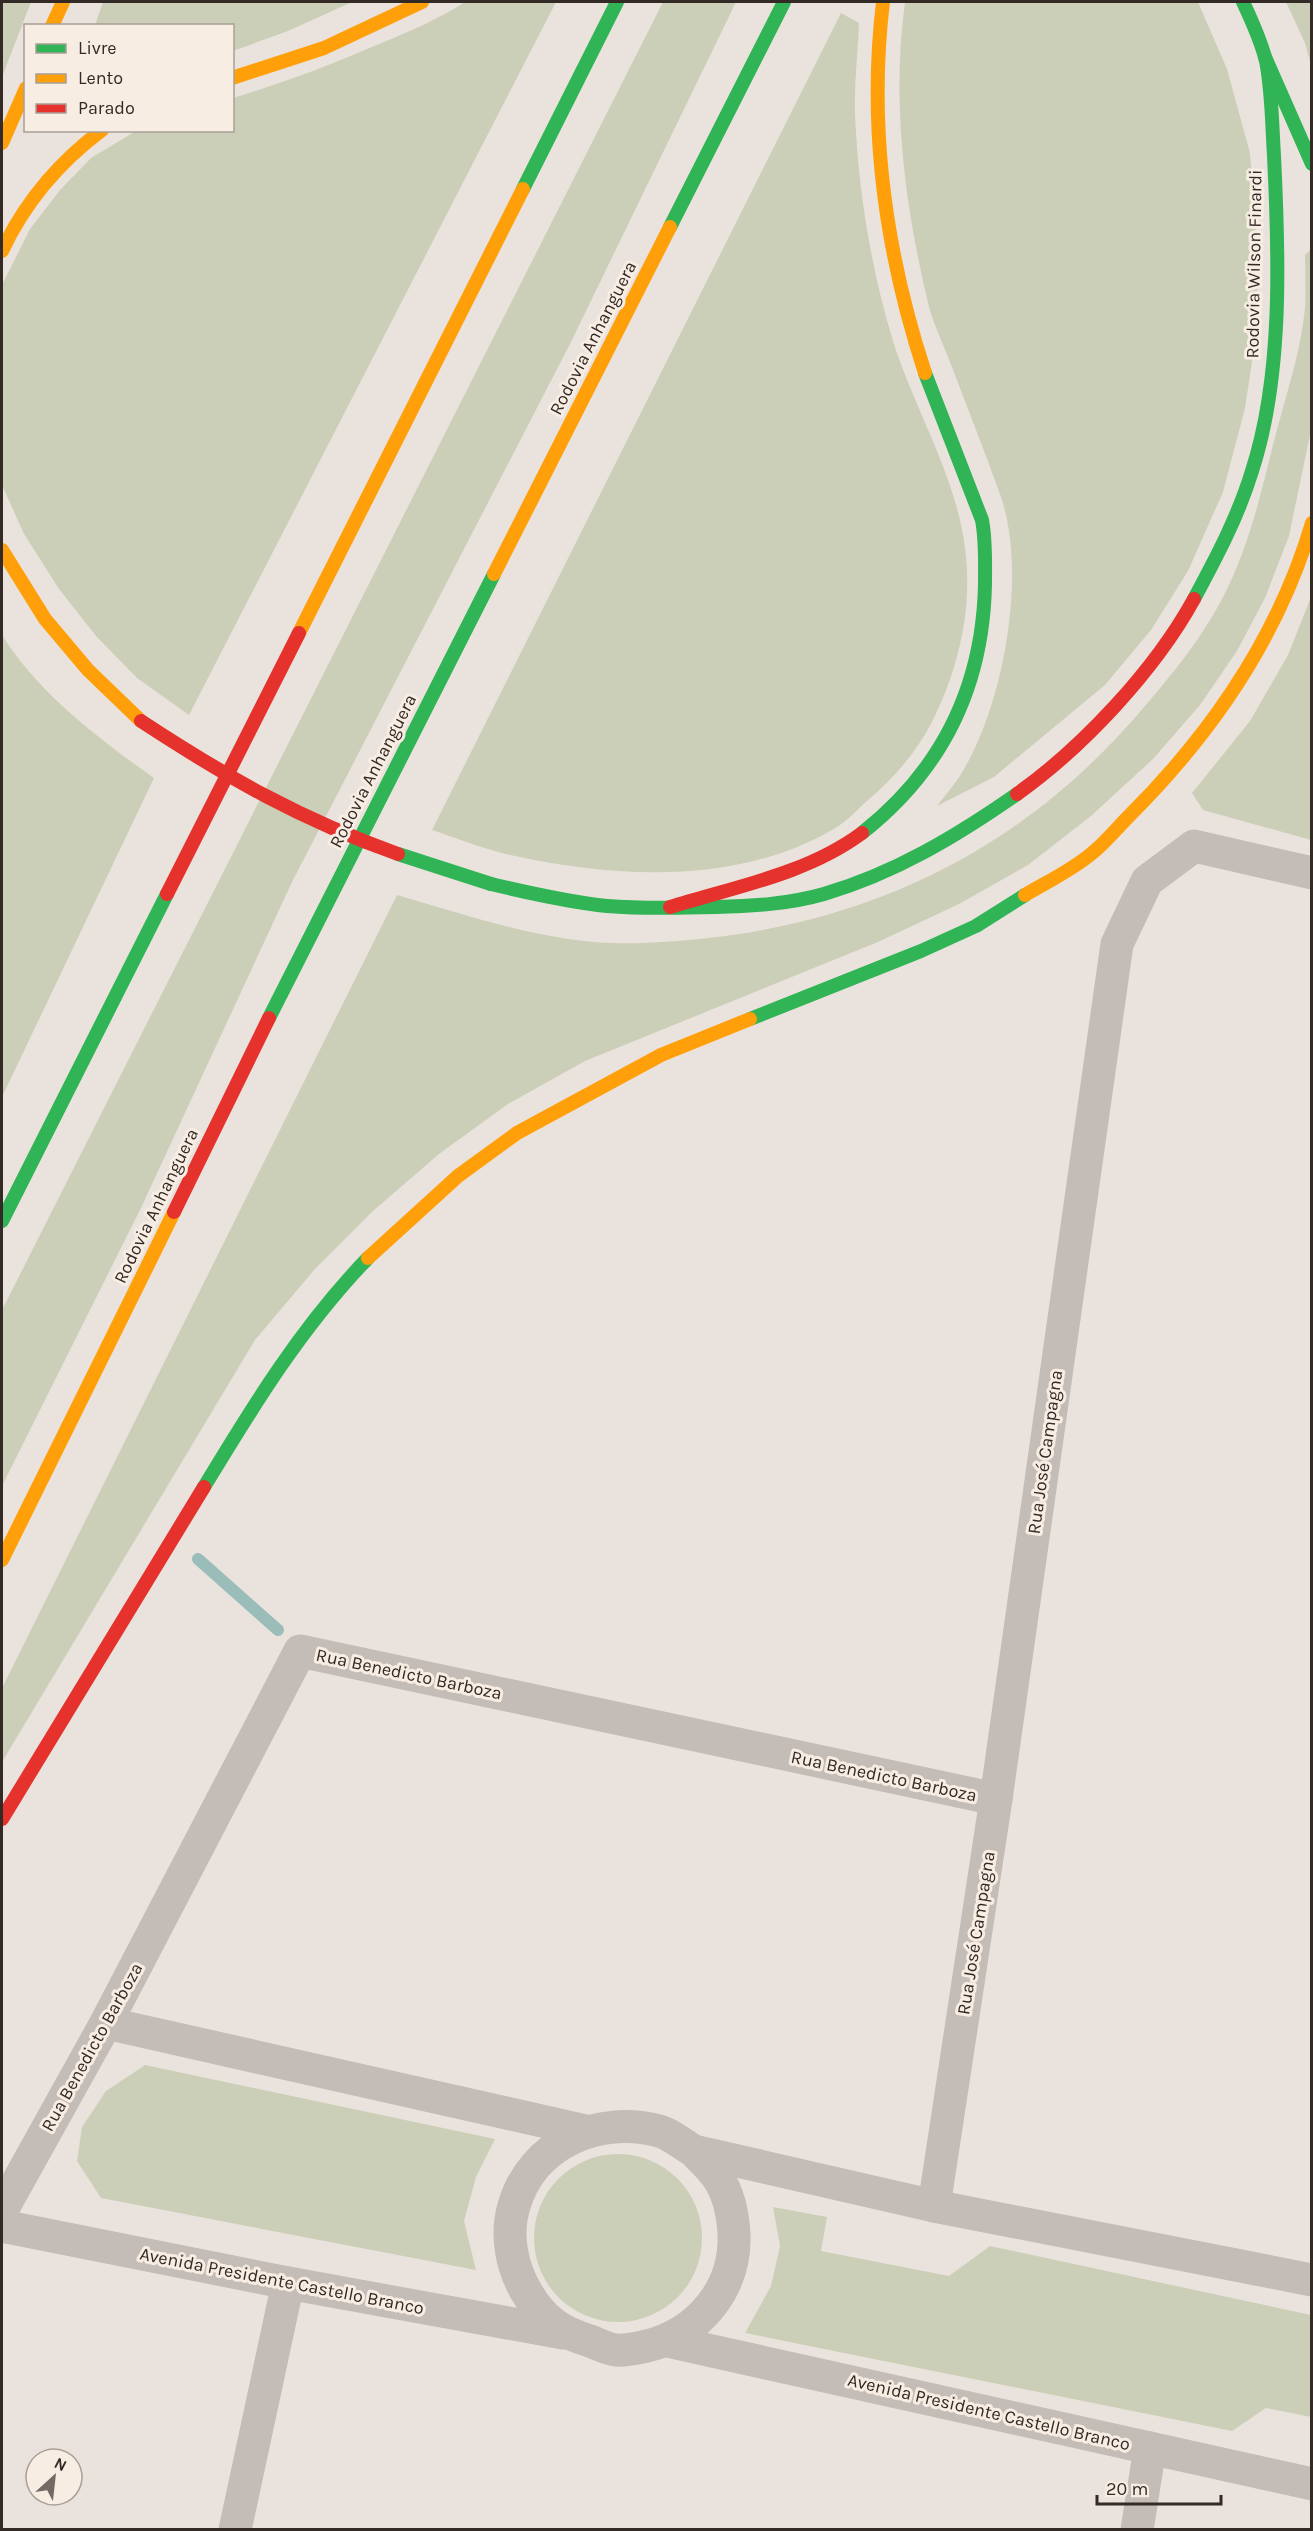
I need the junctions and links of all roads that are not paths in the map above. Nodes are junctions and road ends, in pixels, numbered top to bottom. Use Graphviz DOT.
graph roads {
  1 [pos="63,2"];
  2 [pos="422,2"];
  3 [pos="617,2"];
  4 [pos="784,2"];
  5 [pos="883,2"];
  6 [pos="1243,2"];
  7 [pos="53,24"];
  8 [pos="1265,57"];
  9 [pos="234,77"];
  10 [pos="24,93"];
  11 [pos="99,132"];
  12 [pos="2,143"];
  13 [pos="1311,164"];
  14 [pos="2,251"];
  15 [pos="1311,523"];
  16 [pos="2,550"];
  17 [pos="1311,873"];
  18 [pos="670,907"];
  19 [pos="2,1221"];
  20 [pos="2,1560"];
  21 [pos="996,1799"];
  22 [pos="2,1819"];
  23 [pos="106,2024"];
  24 [pos="586,2131"];
  25 [pos="694,2151"];
  26 [pos="934,2206"];
  27 [pos="2,2210"];
  28 [pos="2,2226"];
  29 [pos="1311,2280"];
  30 [pos="288,2283"];
  31 [pos="563,2333"];
  32 [pos="667,2340"];
  33 [pos="1150,2448"];
  34 [pos="1311,2484"];
  35 [pos="235,2529"];
  36 [pos="1137,2529"];
  1 -- 7 [label="main road"];
  2 -- 9 [label="main road"];
  3 -- 19 [label="main road"];
  4 -- 20 [label="main road, Rodovia Anhanguera"];
  5 -- 18 [label="main road"];
  6 -- 8 [label="main road, Rodovia Wilson Finardi"];
  8 -- 13 [label="main road"];
  8 -- 18 [label="main road, Rodovia Wilson Finardi"];
  10 -- 12 [label="main road"];
  11 -- 14 [label="main road"];
  15 -- 22 [label="main road"];
  16 -- 18 [label="main road, Rodovia Wilson Finardi, bridge"];
  17 -- 21 [label="street, Rua José Campagna"];
  21 -- 23 [label="street, Rua Benedicto Barboza"];
  21 -- 26 [label="street, Rua José Campagna"];
  23 -- 24 [label="street"];
  23 -- 27 [label="street, Rua Benedicto Barboza"];
  24 -- 25 [label="street"];
  24 -- 31 [label="street"];
  25 -- 26 [label="street"];
  25 -- 32 [label="street"];
  26 -- 29 [label="street"];
  28 -- 30 [label="street, Avenida Presidente Castello Branco"];
  30 -- 31 [label="street, Avenida Presidente Castello Branco"];
  30 -- 35 [label="street"];
  31 -- 32 [label="street, Avenida Presidente Castello Branco"];
  32 -- 33 [label="street, Avenida Presidente Castello Branco"];
  33 -- 34 [label="street, Avenida Presidente Castello Branco"];
  33 -- 36 [label="street"];
}
